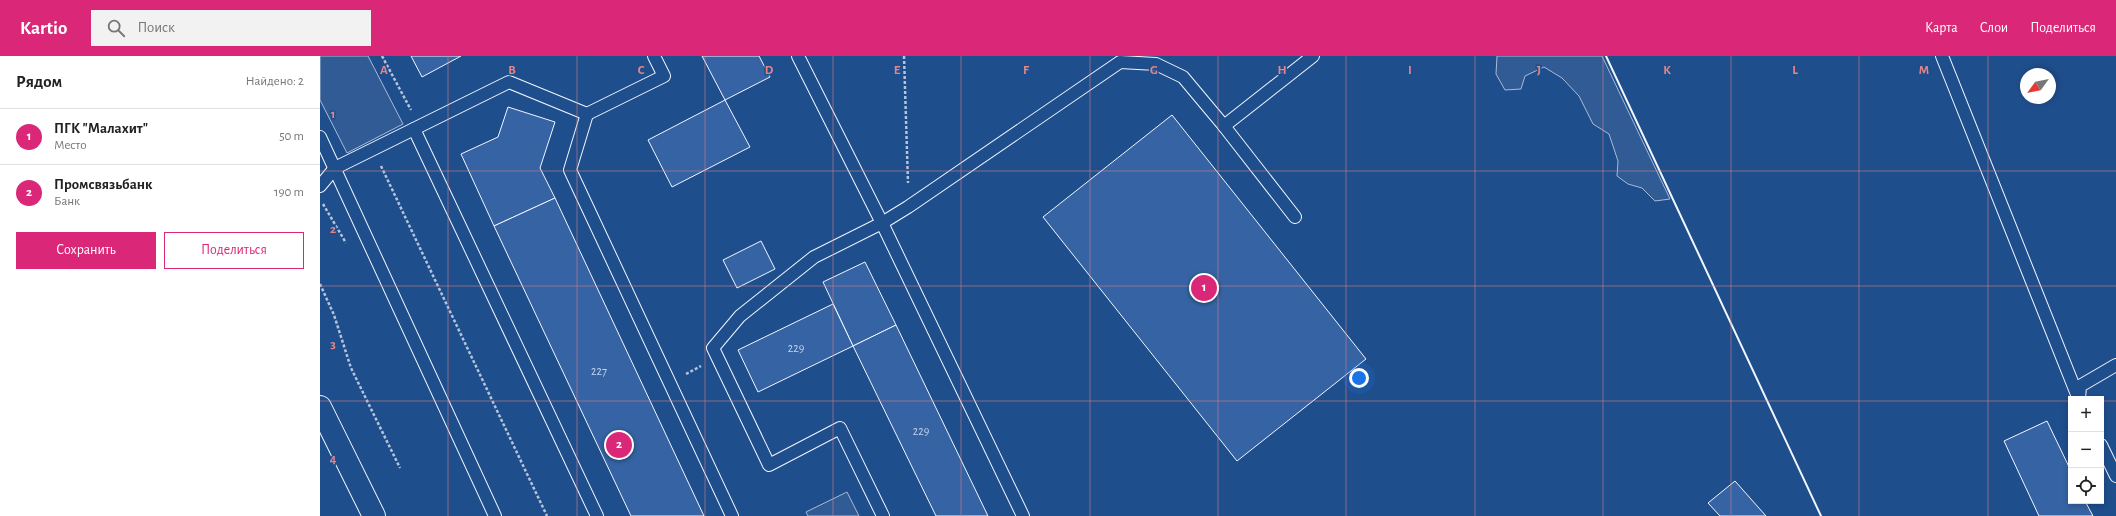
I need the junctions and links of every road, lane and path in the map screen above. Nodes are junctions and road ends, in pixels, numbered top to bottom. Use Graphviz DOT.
graph roads {
  1 [pos="382,56"];
  2 [pos="654,56"];
  3 [pos="798,56"];
  4 [pos="904,56"];
  5 [pos="1313,56"];
  6 [pos="1942,56"];
  7 [pos="587,114"];
  8 [pos="1224,126"];
  9 [pos="417,128"];
  10 [pos="320,137"];
  11 [pos="374,150"];
  12 [pos="335,168"];
  13 [pos="320,186"];
  14 [pos="908,207"];
  15 [pos="1295,217"];
  16 [pos="882,223"];
  17 [pos="320,284"];
  18 [pos="718,358"];
  19 [pos="2116,365"];
  20 [pos="670,382"];
  21 [pos="2077,396"];
  22 [pos="2078,396"];
  23 [pos="320,407"];
  24 [pos="2104,451"];
  25 [pos="400,468"];
  26 [pos="2116,476"];
  27 [pos="374,516"];
  28 [pos="495,516"];
  29 [pos="547,516"];
  30 [pos="597,516"];
  31 [pos="732,516"];
  32 [pos="882,516"];
  33 [pos="1023,516"];
  1 -- 9 [label="path"];
  2 -- 7 [label="lane"];
  3 -- 16 [label="lane"];
  4 -- 14 [label="path"];
  5 -- 8 [label="lane"];
  6 -- 21 [label="lane"];
  7 -- 9 [label="lane"];
  7 -- 20 [label="lane"];
  8 -- 14 [label="lane"];
  8 -- 15 [label="lane"];
  9 -- 11 [label="lane"];
  9 -- 30 [label="lane"];
  10 -- 12 [label="lane"];
  11 -- 12 [label="lane"];
  11 -- 29 [label="path"];
  12 -- 13 [label="lane"];
  12 -- 28 [label="lane"];
  14 -- 16 [label="lane"];
  16 -- 18 [label="lane"];
  16 -- 33 [label="lane"];
  17 -- 25 [label="path"];
  18 -- 20 [label="path"];
  18 -- 32 [label="lane"];
  19 -- 22 [label="lane"];
  20 -- 31 [label="lane"];
  23 -- 27 [label="main road"];
  24 -- 26 [label="lane"];
}
